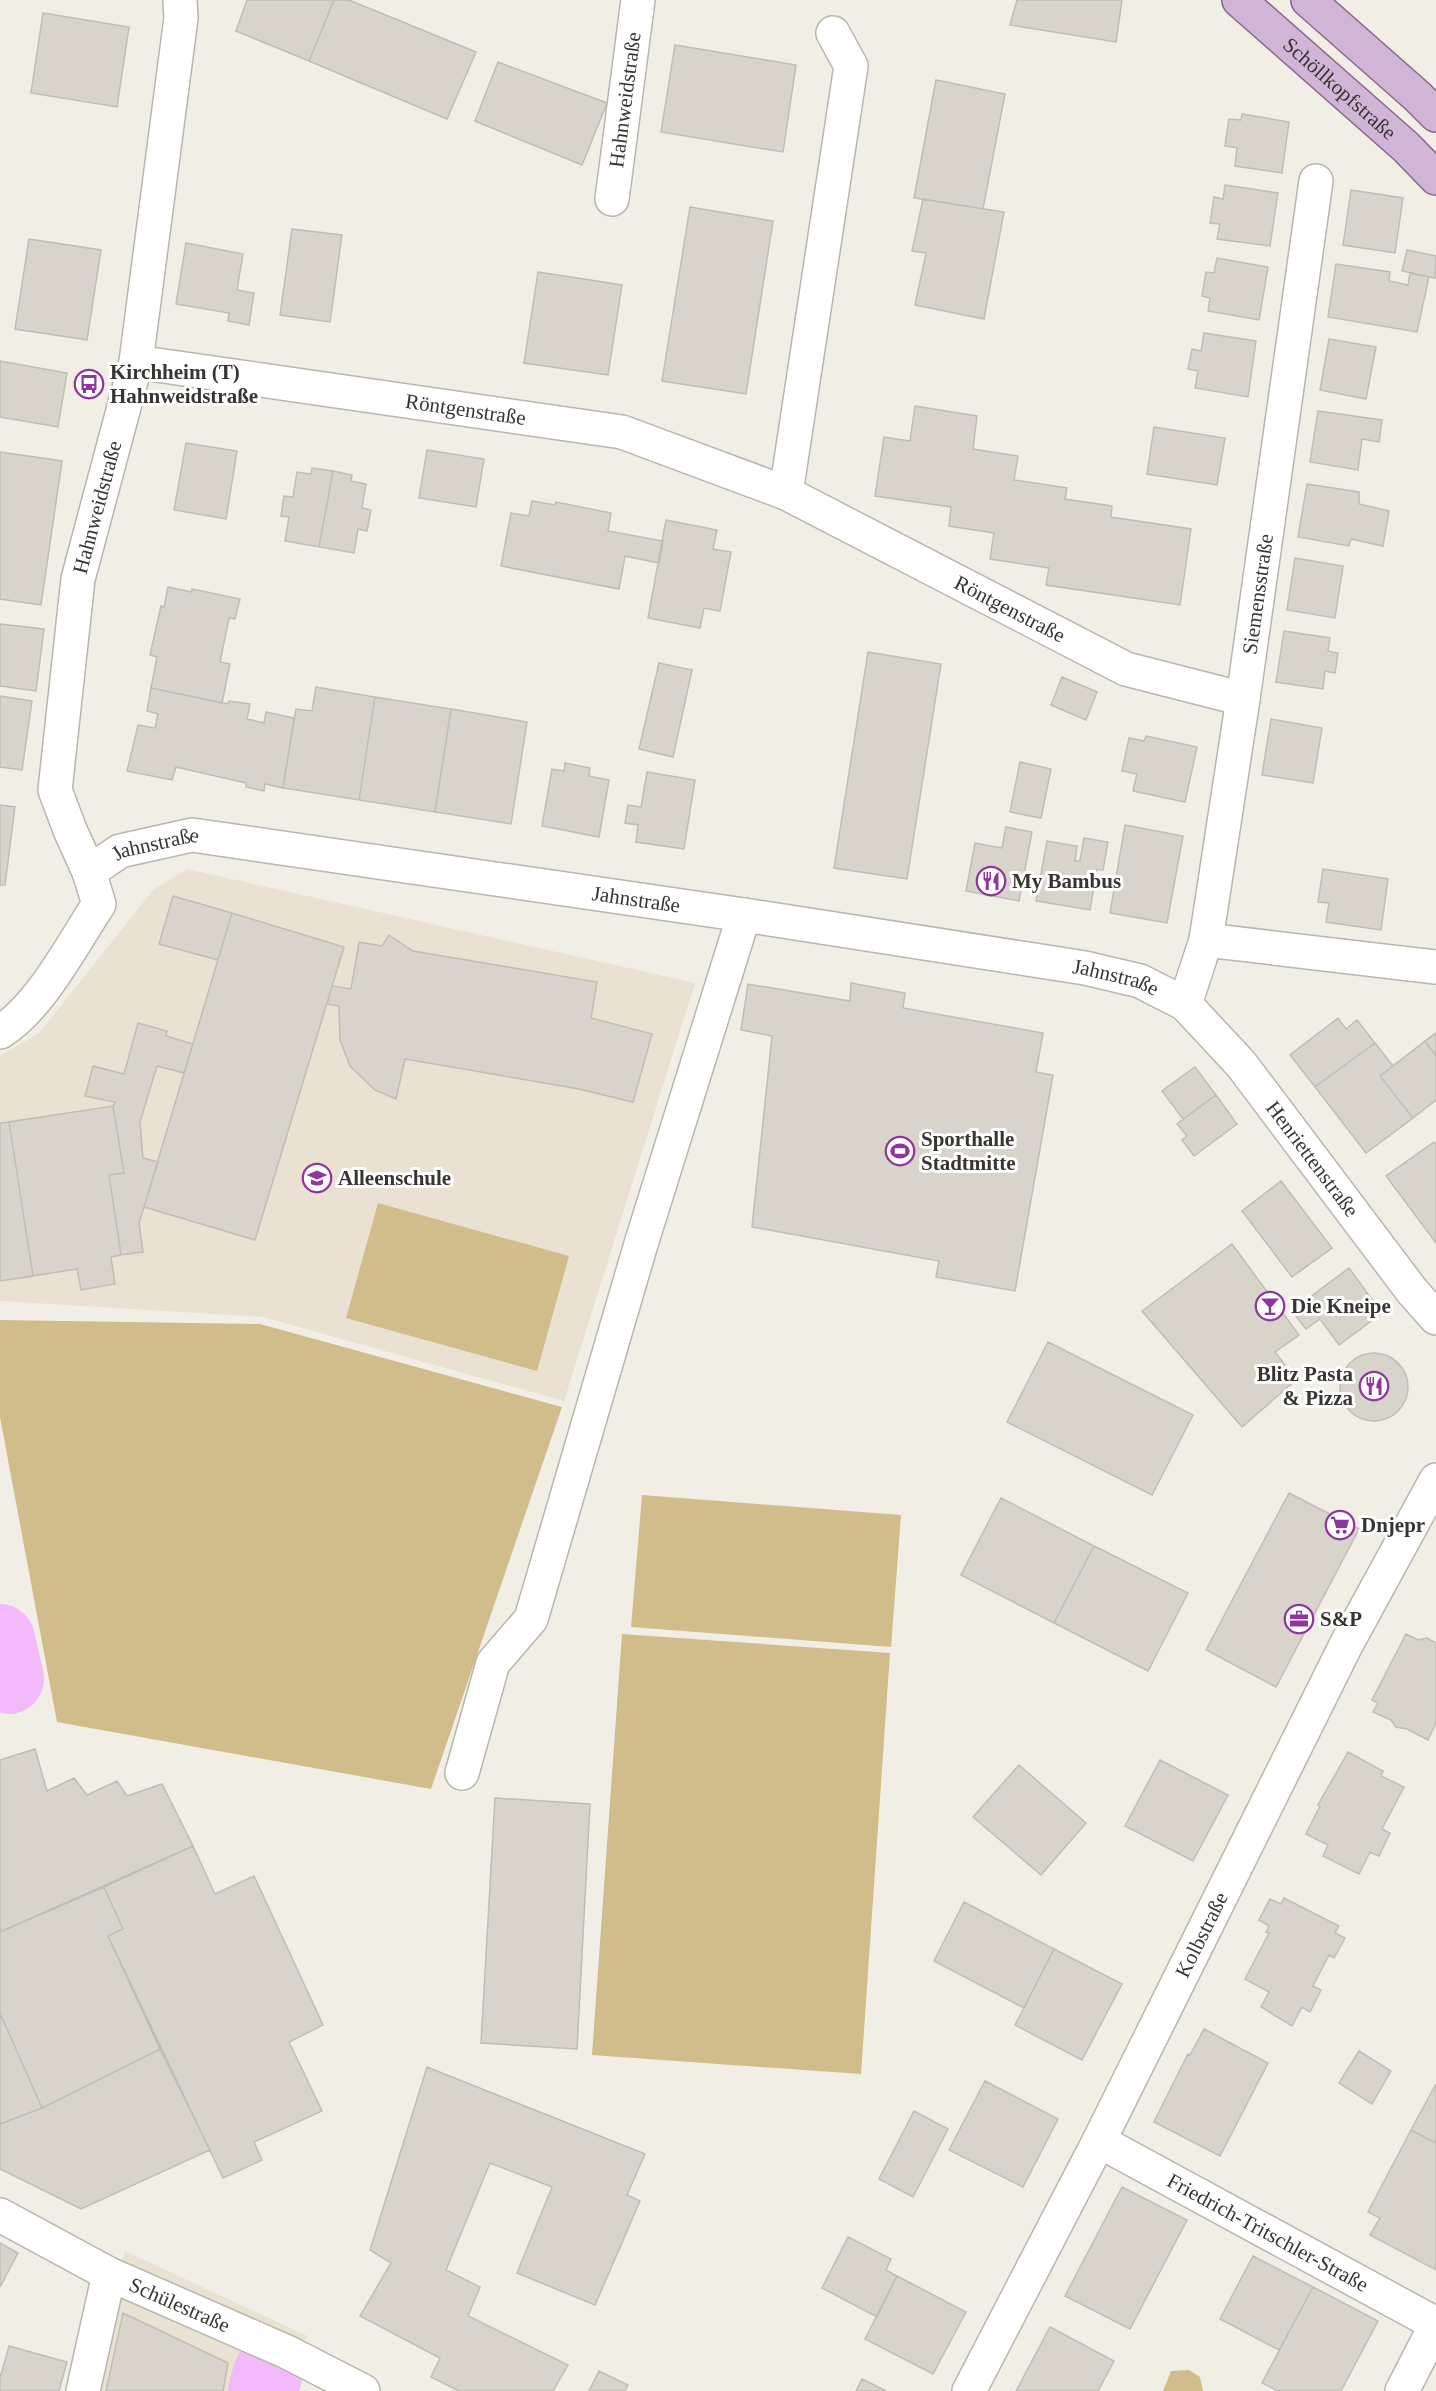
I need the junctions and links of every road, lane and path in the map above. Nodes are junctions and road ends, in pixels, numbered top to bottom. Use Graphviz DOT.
graph roads {
  1 [pos="180,0"];
  2 [pos="638,0"];
  3 [pos="1239,0"];
  4 [pos="1308,0"];
  5 [pos="833,33"];
  6 [pos="1436,115"];
  7 [pos="1436,178"];
  8 [pos="1316,181"];
  9 [pos="612,199"];
  10 [pos="136,362"];
  11 [pos="786,494"];
  12 [pos="1243,699"];
  13 [pos="89,873"];
  14 [pos="744,915"];
  15 [pos="1206,940"];
  16 [pos="1436,967"];
  17 [pos="1185,1004"];
  18 [pos="0,1032"];
  19 [pos="1436,1318"];
  20 [pos="1436,1480"];
  21 [pos="462,1773"];
  22 [pos="1099,2141"];
  23 [pos="0,2215"];
  24 [pos="109,2274"];
  25 [pos="1436,2325"];
  26 [pos="83,2391"];
  27 [pos="363,2391"];
  28 [pos="969,2391"];
  29 [pos="1402,2391"];
  1 -- 10 [label="street, Hahnweidstraße"];
  2 -- 9 [label="street, Hahnweidstraße"];
  3 -- 7 [label="main road, Schöllkopfstraße"];
  4 -- 6 [label="main road"];
  5 -- 11 [label="street"];
  8 -- 12 [label="street, Siemensstraße"];
  10 -- 11 [label="street, Röntgenstraße"];
  10 -- 13 [label="street, Hahnweidstraße"];
  11 -- 12 [label="street, Röntgenstraße"];
  12 -- 15 [label="street, Siemensstraße"];
  13 -- 14 [label="street, Jahnstraße"];
  13 -- 18 [label="street, Hahnweidstraße"];
  14 -- 17 [label="street, Jahnstraße"];
  14 -- 21 [label="street"];
  15 -- 16 [label="street"];
  15 -- 17 [label="street, Siemensstraße"];
  17 -- 19 [label="street, Henriettenstraße"];
  20 -- 22 [label="street, Kolbstraße"];
  22 -- 25 [label="street, Friedrich-Tritschler-Straße"];
  22 -- 28 [label="street, Kolbstraße"];
  23 -- 24 [label="street, Schülestraße"];
  24 -- 26 [label="street"];
  24 -- 27 [label="street, Schülestraße"];
  25 -- 29 [label="street"];
}
